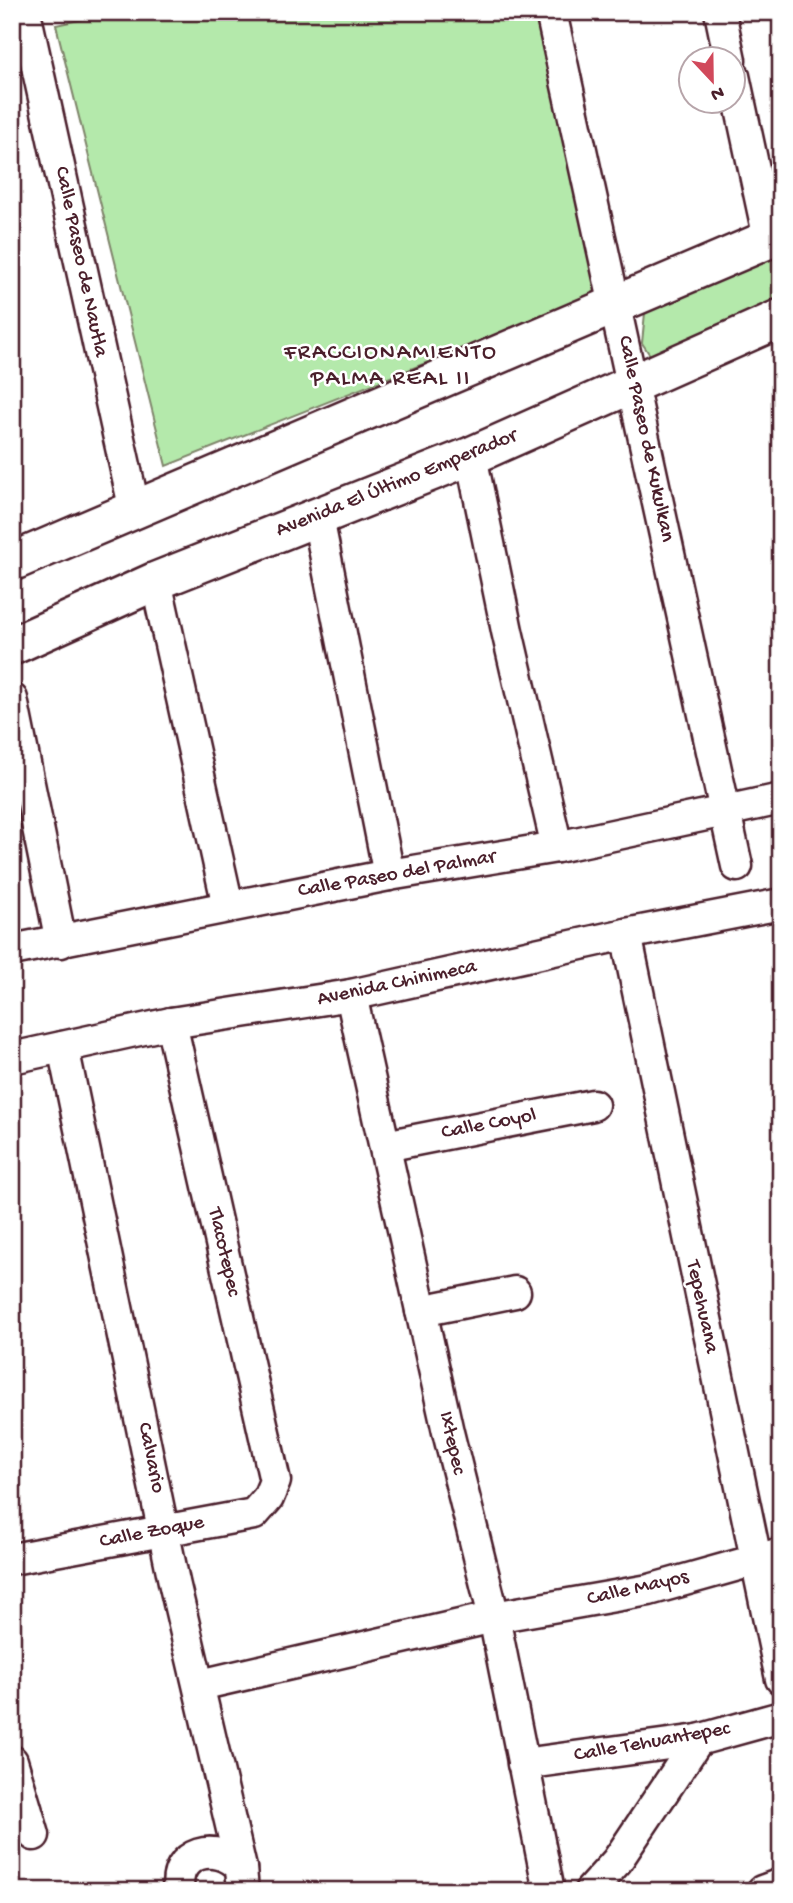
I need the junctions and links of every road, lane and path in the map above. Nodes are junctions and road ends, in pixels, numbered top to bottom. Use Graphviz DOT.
graph roads {
  1 [pos="25,12"];
  2 [pos="551,12"];
  3 [pos="720,12"];
  4 [pos="727,46"];
  5 [pos="743,116"];
  6 [pos="775,237"];
  7 [pos="616,305"];
  8 [pos="781,318"];
  9 [pos="632,383"];
  10 [pos="471,456"];
  11 [pos="135,511"];
  12 [pos="318,518"];
  13 [pos="12,562"];
  14 [pos="156,581"];
  15 [pos="12,646"];
  16 [pos="12,699"];
  17 [pos="781,799"];
  18 [pos="726,812"];
  19 [pos="557,847"];
  20 [pos="737,866"];
  21 [pos="389,875"];
  22 [pos="781,904"];
  23 [pos="228,906"];
  24 [pos="626,934"];
  25 [pos="61,942"];
  26 [pos="12,950"];
  27 [pos="351,995"];
  28 [pos="171,1023"];
  29 [pos="63,1047"];
  30 [pos="12,1058"];
  31 [pos="593,1105"];
  32 [pos="385,1146"];
  33 [pos="514,1292"];
  34 [pos="421,1311"];
  35 [pos="275,1482"];
  36 [pos="166,1531"];
  37 [pos="769,1556"];
  38 [pos="12,1559"];
  39 [pos="494,1617"];
  40 [pos="781,1679"];
  41 [pos="200,1685"];
  42 [pos="781,1717"];
  43 [pos="698,1740"];
  44 [pos="12,1761"];
  45 [pos="523,1764"];
  46 [pos="34,1835"];
  47 [pos="242,1879"];
  48 [pos="781,1884"];
  49 [pos="179,1891"];
  50 [pos="549,1891"];
  51 [pos="590,1891"];
  52 [pos="762,1891"];
  1 -- 11 [label="street, Calle Paseo de Nautla"];
  2 -- 7 [label="street, Calle Paseo de Kukulkan"];
  3 -- 4 [label="street"];
  5 -- 6 [label="street"];
  6 -- 7 [label="street"];
  7 -- 9 [label="street, Calle Paseo de Kukulkan"];
  7 -- 11 [label="street"];
  8 -- 9 [label="street, Avenida El Último Emperador"];
  9 -- 10 [label="street, Avenida El Último Emperador"];
  9 -- 18 [label="street, Calle Paseo de Kukulkan"];
  10 -- 12 [label="street, Avenida El Último Emperador"];
  10 -- 19 [label="street"];
  11 -- 13 [label="street"];
  12 -- 14 [label="street, Avenida El Último Emperador"];
  12 -- 21 [label="street"];
  14 -- 15 [label="street, Avenida El Último Emperador"];
  14 -- 23 [label="street"];
  16 -- 25 [label="street"];
  17 -- 18 [label="street, Calle Paseo del Palmar"];
  18 -- 19 [label="street, Calle Paseo del Palmar"];
  18 -- 20 [label="street, Calle Paseo de Kukulkan"];
  19 -- 21 [label="street, Calle Paseo del Palmar"];
  21 -- 23 [label="street, Calle Paseo del Palmar"];
  22 -- 24 [label="street, Avenida Chinimeca"];
  23 -- 25 [label="street, Calle Paseo del Palmar"];
  24 -- 27 [label="street, Avenida Chinimeca"];
  24 -- 37 [label="street, Tepehuana"];
  25 -- 26 [label="street, Calle Paseo del Palmar"];
  27 -- 28 [label="street, Avenida Chinimeca"];
  27 -- 32 [label="street, Ixtepec"];
  28 -- 29 [label="street, Avenida Chinimeca"];
  28 -- 35 [label="street, Tlacotepec"];
  29 -- 30 [label="street, Avenida Chinimeca"];
  29 -- 36 [label="street, Calvario"];
  31 -- 32 [label="street, Calle Coyol"];
  32 -- 34 [label="street, Ixtepec"];
  33 -- 34 [label="street"];
  34 -- 39 [label="street, Ixtepec"];
  35 -- 36 [label="street, Calle Zoque"];
  36 -- 38 [label="street, Calle Zoque"];
  36 -- 41 [label="street, Calvario"];
  37 -- 39 [label="street, Calle Mayos"];
  37 -- 40 [label="street, Tepehuana"];
  39 -- 41 [label="street, Calle Mayos"];
  39 -- 45 [label="street, Ixtepec"];
  41 -- 47 [label="street, Calvario"];
  42 -- 43 [label="street, Calle Tehuantepec"];
  43 -- 45 [label="street, Calle Tehuantepec"];
  43 -- 51 [label="street"];
  44 -- 46 [label="street"];
  45 -- 50 [label="street, Ixtepec"];
  47 -- 49 [label="street"];
  48 -- 52 [label="street"];
}
